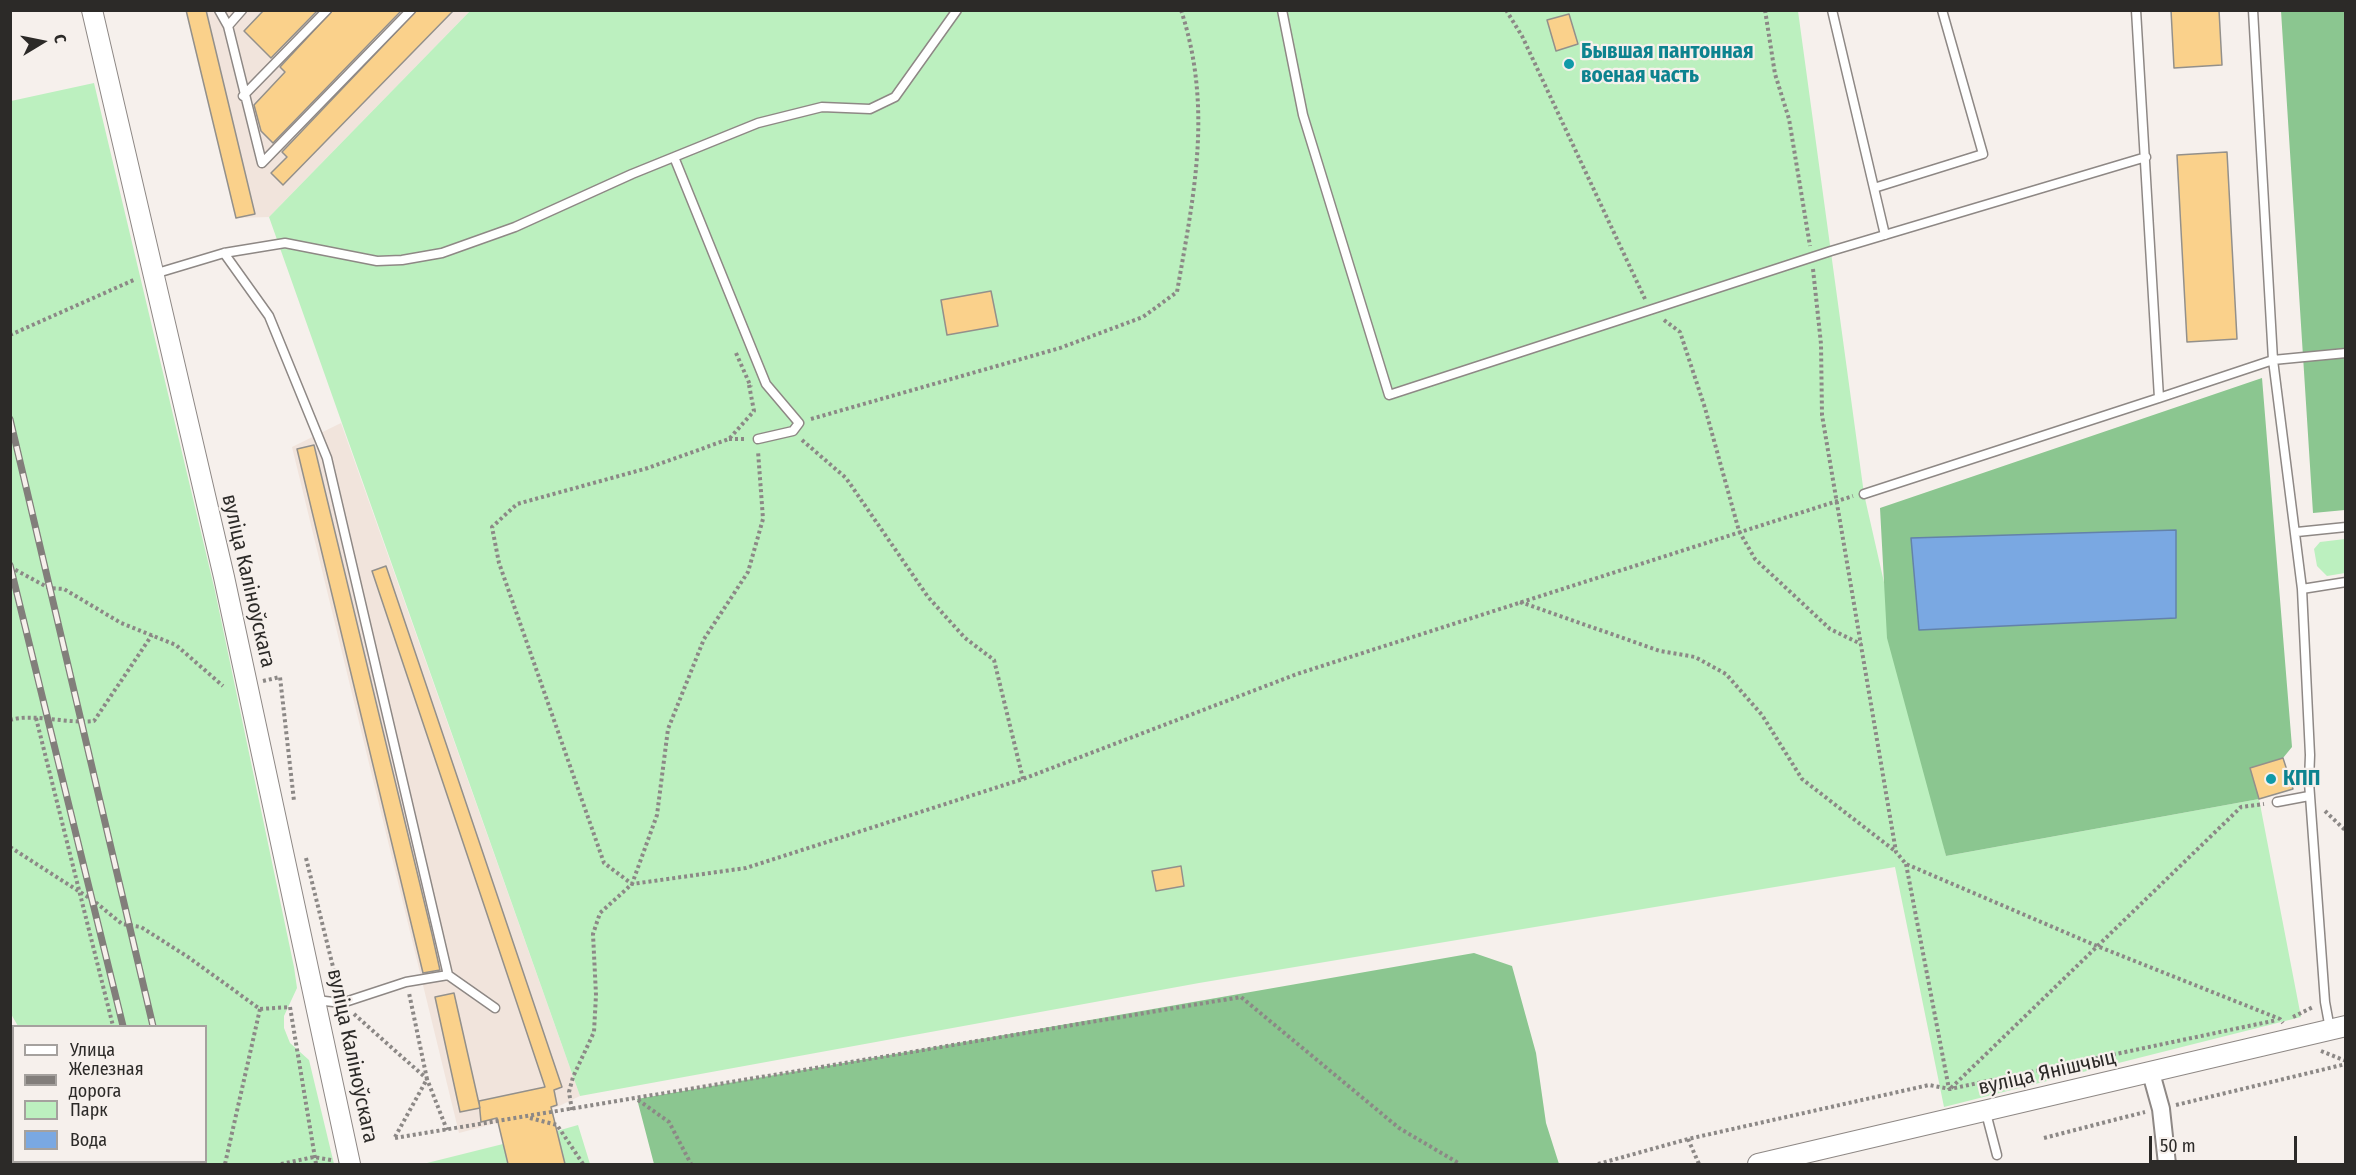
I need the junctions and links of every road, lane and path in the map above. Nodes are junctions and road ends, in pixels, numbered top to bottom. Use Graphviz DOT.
graph roads {
  1 [pos="92,10"];
  2 [pos="219,10"];
  3 [pos="242,10"];
  4 [pos="327,10"];
  5 [pos="411,10"];
  6 [pos="957,10"];
  7 [pos="1181,10"];
  8 [pos="1282,10"];
  9 [pos="1506,10"];
  10 [pos="1765,10"];
  11 [pos="1832,10"];
  12 [pos="1942,10"];
  13 [pos="2136,10"];
  14 [pos="2253,10"];
  15 [pos="228,26"];
  16 [pos="243,96"];
  17 [pos="674,157"];
  18 [pos="2146,157"];
  19 [pos="1874,188"];
  20 [pos="1885,235"];
  21 [pos="224,253"];
  22 [pos="1812,258"];
  23 [pos="153,274"];
  24 [pos="1651,310"];
  25 [pos="10,335"];
  26 [pos="736,352"];
  27 [pos="2346,353"];
  28 [pos="2273,360"];
  29 [pos="749,386"];
  30 [pos="756,393"];
  31 [pos="2159,398"];
  32 [pos="799,423"];
  33 [pos="793,431"];
  34 [pos="729,439"];
  35 [pos="758,439"];
  36 [pos="1864,494"];
  37 [pos="1836,499"];
  38 [pos="2346,527"];
  39 [pos="1739,531"];
  40 [pos="2297,532"];
  41 [pos="10,567"];
  42 [pos="2346,582"];
  43 [pos="2302,589"];
  44 [pos="1519,602"];
  45 [pos="152,635"];
  46 [pos="1862,644"];
  47 [pos="280,677"];
  48 [pos="223,686"];
  49 [pos="36,718"];
  50 [pos="10,720"];
  51 [pos="1023,780"];
  52 [pos="2309,796"];
  53 [pos="2277,802"];
  54 [pos="295,812"];
  55 [pos="2346,831"];
  56 [pos="10,847"];
  57 [pos="1896,852"];
  58 [pos="306,857"];
  59 [pos="1906,864"];
  60 [pos="632,884"];
  61 [pos="82,894"];
  62 [pos="2097,946"];
  63 [pos="448,975"];
  64 [pos="406,982"];
  65 [pos="316,1000"];
  66 [pos="2325,1002"];
  67 [pos="342,1003"];
  68 [pos="495,1008"];
  69 [pos="260,1009"];
  70 [pos="2280,1019"];
  71 [pos="113,1025"];
  72 [pos="2338,1028"];
  73 [pos="2293,1039"];
  74 [pos="2346,1063"];
  75 [pos="2151,1073"];
  76 [pos="427,1079"];
  77 [pos="1950,1089"];
  78 [pos="637,1099"];
  79 [pos="2161,1109"];
  80 [pos="572,1110"];
  81 [pos="1986,1113"];
  82 [pos="527,1117"];
  83 [pos="447,1130"];
  84 [pos="2044,1137"];
  85 [pos="1688,1139"];
  86 [pos="1996,1155"];
  87 [pos="314,1157"];
  88 [pos="225,1164"];
  89 [pos="281,1164"];
  90 [pos="316,1164"];
  91 [pos="350,1164"];
  92 [pos="583,1164"];
  93 [pos="691,1164"];
  94 [pos="1460,1164"];
  95 [pos="1598,1164"];
  96 [pos="1699,1164"];
  97 [pos="1758,1164"];
  98 [pos="2167,1164"];
  1 -- 23 [label="street, вуліца Каліноўскага"];
  2 -- 15 [label="lane"];
  3 -- 15 [label="lane"];
  4 -- 16 [label="lane"];
  5 -- 16 [label="lane"];
  6 -- 17 [label="lane"];
  7 -- 32 [label="path"];
  8 -- 24 [label="lane"];
  9 -- 24 [label="path"];
  10 -- 22 [label="path"];
  11 -- 19 [label="lane"];
  12 -- 19 [label="lane"];
  13 -- 18 [label="lane"];
  14 -- 28 [label="lane"];
  15 -- 16 [label="lane"];
  17 -- 21 [label="lane"];
  17 -- 32 [label="lane"];
  18 -- 20 [label="lane"];
  18 -- 31 [label="lane"];
  19 -- 20 [label="lane"];
  20 -- 22 [label="lane"];
  21 -- 23 [label="lane"];
  21 -- 63 [label="lane"];
  22 -- 24 [label="lane"];
  22 -- 37 [label="path"];
  23 -- 25 [label="path"];
  23 -- 65 [label="street, вуліца Каліноўскага"];
  24 -- 39 [label="path"];
  26 -- 29 [label="path"];
  27 -- 28 [label="lane"];
  28 -- 31 [label="lane"];
  28 -- 40 [label="lane"];
  29 -- 30 [label="path"];
  29 -- 34 [label="path"];
  31 -- 36 [label="lane"];
  32 -- 33 [label="lane"];
  33 -- 35 [label="lane"];
  33 -- 51 [label="path"];
  34 -- 35 [label="path"];
  34 -- 60 [label="path"];
  35 -- 60 [label="path"];
  36 -- 37 [label="path"];
  37 -- 39 [label="path"];
  37 -- 46 [label="path"];
  38 -- 40 [label="lane"];
  39 -- 44 [label="path"];
  39 -- 46 [label="path"];
  40 -- 43 [label="lane"];
  41 -- 45 [label="path"];
  42 -- 43 [label="lane"];
  43 -- 52 [label="lane"];
  44 -- 51 [label="path"];
  44 -- 57 [label="path"];
  45 -- 48 [label="path"];
  45 -- 49 [label="path"];
  46 -- 57 [label="path"];
  47 -- 54 [label="path"];
  49 -- 50 [label="path"];
  49 -- 61 [label="path"];
  51 -- 60 [label="path"];
  52 -- 53 [label="lane"];
  52 -- 55 [label="path"];
  52 -- 66 [label="lane"];
  53 -- 62 [label="path"];
  56 -- 61 [label="path"];
  57 -- 59 [label="path"];
  58 -- 67 [label="path"];
  59 -- 62 [label="path"];
  59 -- 77 [label="path"];
  60 -- 80 [label="path"];
  61 -- 69 [label="path"];
  61 -- 71 [label="path"];
  62 -- 70 [label="path"];
  62 -- 77 [label="path"];
  63 -- 64 [label="lane"];
  63 -- 68 [label="lane"];
  64 -- 67 [label="lane"];
  64 -- 76 [label="path"];
  65 -- 67 [label="lane"];
  65 -- 91 [label="street, вуліца Каліноўскага"];
  66 -- 70 [label="path"];
  66 -- 72 [label="lane"];
  67 -- 76 [label="path"];
  69 -- 87 [label="path"];
  69 -- 88 [label="path"];
  70 -- 73 [label="path"];
  70 -- 77 [label="path"];
  72 -- 73 [label="street, вуліца Янішчыц"];
  73 -- 74 [label="path"];
  73 -- 75 [label="street, вуліца Янішчыц"];
  74 -- 79 [label="path"];
  75 -- 79 [label="street"];
  75 -- 81 [label="street, вуліца Янішчыц"];
  76 -- 83 [label="path"];
  76 -- 83 [label="path"];
  77 -- 85 [label="path"];
  78 -- 80 [label="path"];
  78 -- 93 [label="path"];
  78 -- 94 [label="path"];
  79 -- 84 [label="path"];
  79 -- 98 [label="street"];
  80 -- 82 [label="path"];
  81 -- 86 [label="lane"];
  81 -- 97 [label="street, вуліца Янішчыц"];
  82 -- 83 [label="path"];
  82 -- 92 [label="path"];
  85 -- 95 [label="path"];
  85 -- 96 [label="path"];
  87 -- 89 [label="path"];
  87 -- 90 [label="path"];
  87 -- 91 [label="path"];
}
